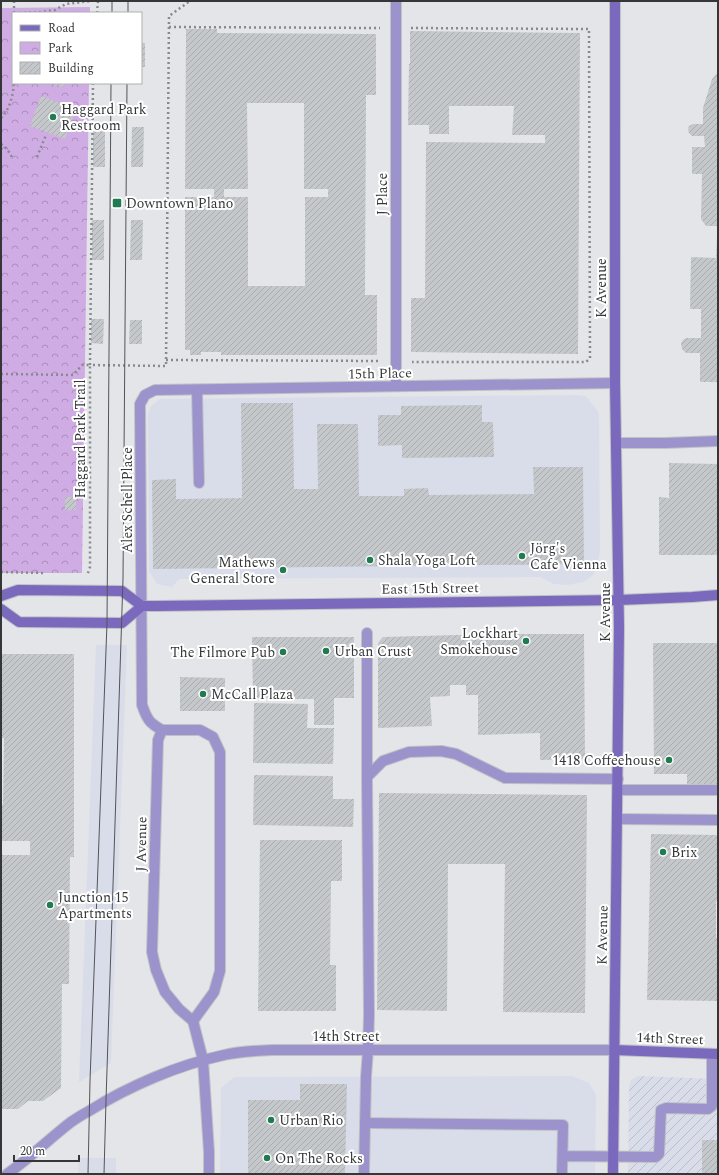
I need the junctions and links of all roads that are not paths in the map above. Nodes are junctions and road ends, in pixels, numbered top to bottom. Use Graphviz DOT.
graph roads {
  1 [pos="396,1"];
  2 [pos="615,1"];
  3 [pos="615,383"];
  4 [pos="396,386"];
  5 [pos="197,390"];
  6 [pos="146,396"];
  7 [pos="718,441"];
  8 [pos="616,443"];
  9 [pos="199,483"];
  10 [pos="718,595"];
  11 [pos="1,596"];
  12 [pos="619,600"];
  13 [pos="142,606"];
  14 [pos="1,609"];
  15 [pos="367,633"];
  16 [pos="162,730"];
  17 [pos="367,777"];
  18 [pos="618,779"];
  19 [pos="618,790"];
  20 [pos="718,790"];
  21 [pos="618,819"];
  22 [pos="718,820"];
  23 [pos="193,1021"];
  24 [pos="368,1050"];
  25 [pos="615,1050"];
  26 [pos="715,1054"];
  27 [pos="203,1060"];
  28 [pos="365,1123"];
  29 [pos="563,1156"];
  30 [pos="613,1156"];
  31 [pos="7,1174"];
  32 [pos="209,1174"];
  33 [pos="364,1174"];
  34 [pos="562,1174"];
  35 [pos="613,1174"];
  1 -- 4 [label="street, J Place"];
  2 -- 3 [label="main road, K Avenue"];
  3 -- 4 [label="street, 15th Place"];
  3 -- 8 [label="main road, K Avenue"];
  4 -- 5 [label="street, 15th Place"];
  5 -- 6 [label="street, 15th Place"];
  5 -- 9 [label="street"];
  6 -- 13 [label="street, Alex Schell Place"];
  7 -- 8 [label="street"];
  8 -- 12 [label="main road, K Avenue"];
  10 -- 12 [label="main road, East 15th Street"];
  11 -- 13 [label="main road"];
  12 -- 13 [label="main road, East 15th Street"];
  12 -- 18 [label="main road, K Avenue"];
  13 -- 14 [label="main road"];
  13 -- 16 [label="street"];
  15 -- 17 [label="street"];
  16 -- 23 [label="street, J Avenue"];
  16 -- 23 [label="street"];
  17 -- 18 [label="street"];
  17 -- 24 [label="street"];
  18 -- 19 [label="main road, K Avenue"];
  19 -- 20 [label="street"];
  19 -- 21 [label="main road, K Avenue"];
  21 -- 22 [label="street"];
  21 -- 25 [label="main road, K Avenue"];
  23 -- 27 [label="street"];
  24 -- 25 [label="street, 14th Street"];
  24 -- 27 [label="street, 14th Street"];
  24 -- 28 [label="street"];
  25 -- 26 [label="main road, 14th Street"];
  25 -- 30 [label="main road, K Avenue"];
  26 -- 30 [label="street"];
  27 -- 31 [label="street, 14th Street"];
  27 -- 32 [label="street"];
  28 -- 29 [label="street"];
  28 -- 33 [label="street"];
  29 -- 30 [label="street"];
  29 -- 34 [label="street"];
  30 -- 35 [label="main road, K Avenue"];
}
